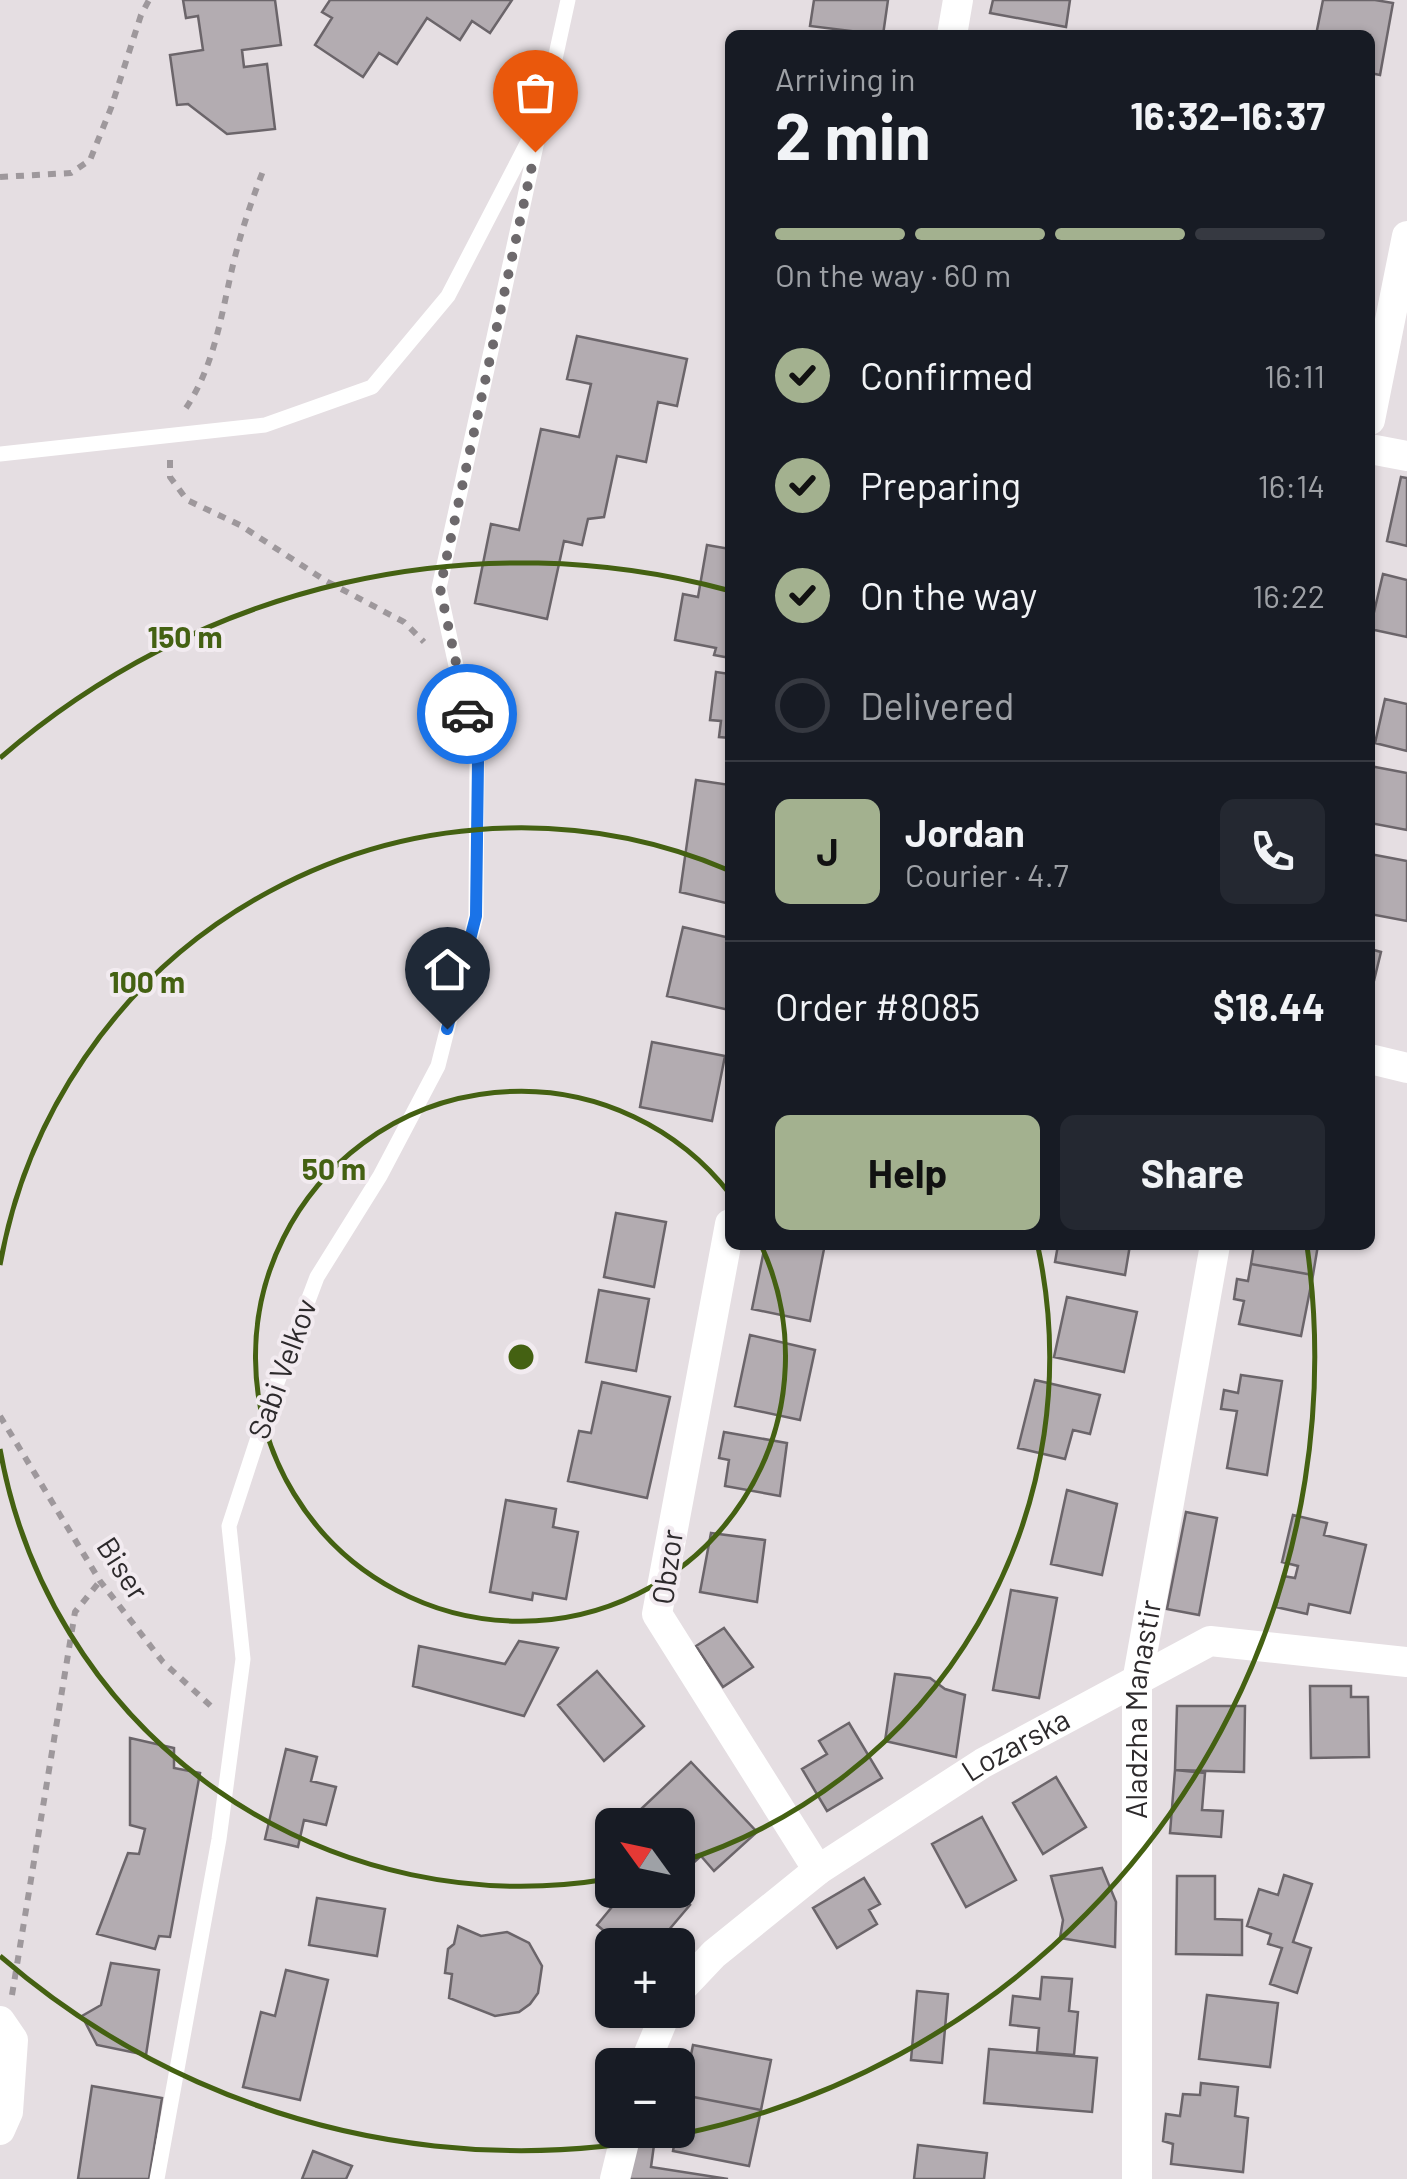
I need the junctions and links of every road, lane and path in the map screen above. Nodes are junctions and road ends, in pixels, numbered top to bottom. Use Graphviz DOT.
graph roads {
  1 [pos="149,0"];
  2 [pos="568,0"];
  3 [pos="958,0"];
  4 [pos="953,30"];
  5 [pos="543,113"];
  6 [pos="0,177"];
  7 [pos="1407,236"];
  8 [pos="1375,395"];
  9 [pos="1375,450"];
  10 [pos="0,454"];
  11 [pos="1407,456"];
  12 [pos="1375,1060"];
  13 [pos="1407,1068"];
  14 [pos="725,1250"];
  15 [pos="1214,1250"];
  16 [pos="0,1416"];
  17 [pos="100,1581"];
  18 [pos="1407,1662"];
  19 [pos="1137,1682"];
  20 [pos="234,1726"];
  21 [pos="818,1870"];
  22 [pos="695,1974"];
  23 [pos="3,2014"];
  24 [pos="0,2130"];
  25 [pos="623,2148"];
  26 [pos="156,2179"];
  27 [pos="615,2179"];
  28 [pos="1137,2179"];
  1 -- 6 [label="path"];
  2 -- 5 [label="lane"];
  3 -- 4 [label="street"];
  5 -- 10 [label="lane"];
  5 -- 20 [label="lane, Sabi Velkov"];
  7 -- 8 [label="street"];
  9 -- 11 [label="street"];
  12 -- 13 [label="street"];
  14 -- 21 [label="street, Obzor"];
  15 -- 19 [label="street, Aladzha Manastir"];
  16 -- 17 [label="path, Biser"];
  17 -- 20 [label="path, Biser"];
  17 -- 23 [label="path"];
  18 -- 19 [label="street, Lozarska"];
  19 -- 21 [label="street, Lozarska"];
  19 -- 28 [label="street, Aladzha Manastir"];
  20 -- 26 [label="lane, Sabi Velkov"];
  21 -- 22 [label="street, Lozarska"];
  23 -- 24 [label="street"];
  25 -- 27 [label="street"];
}
